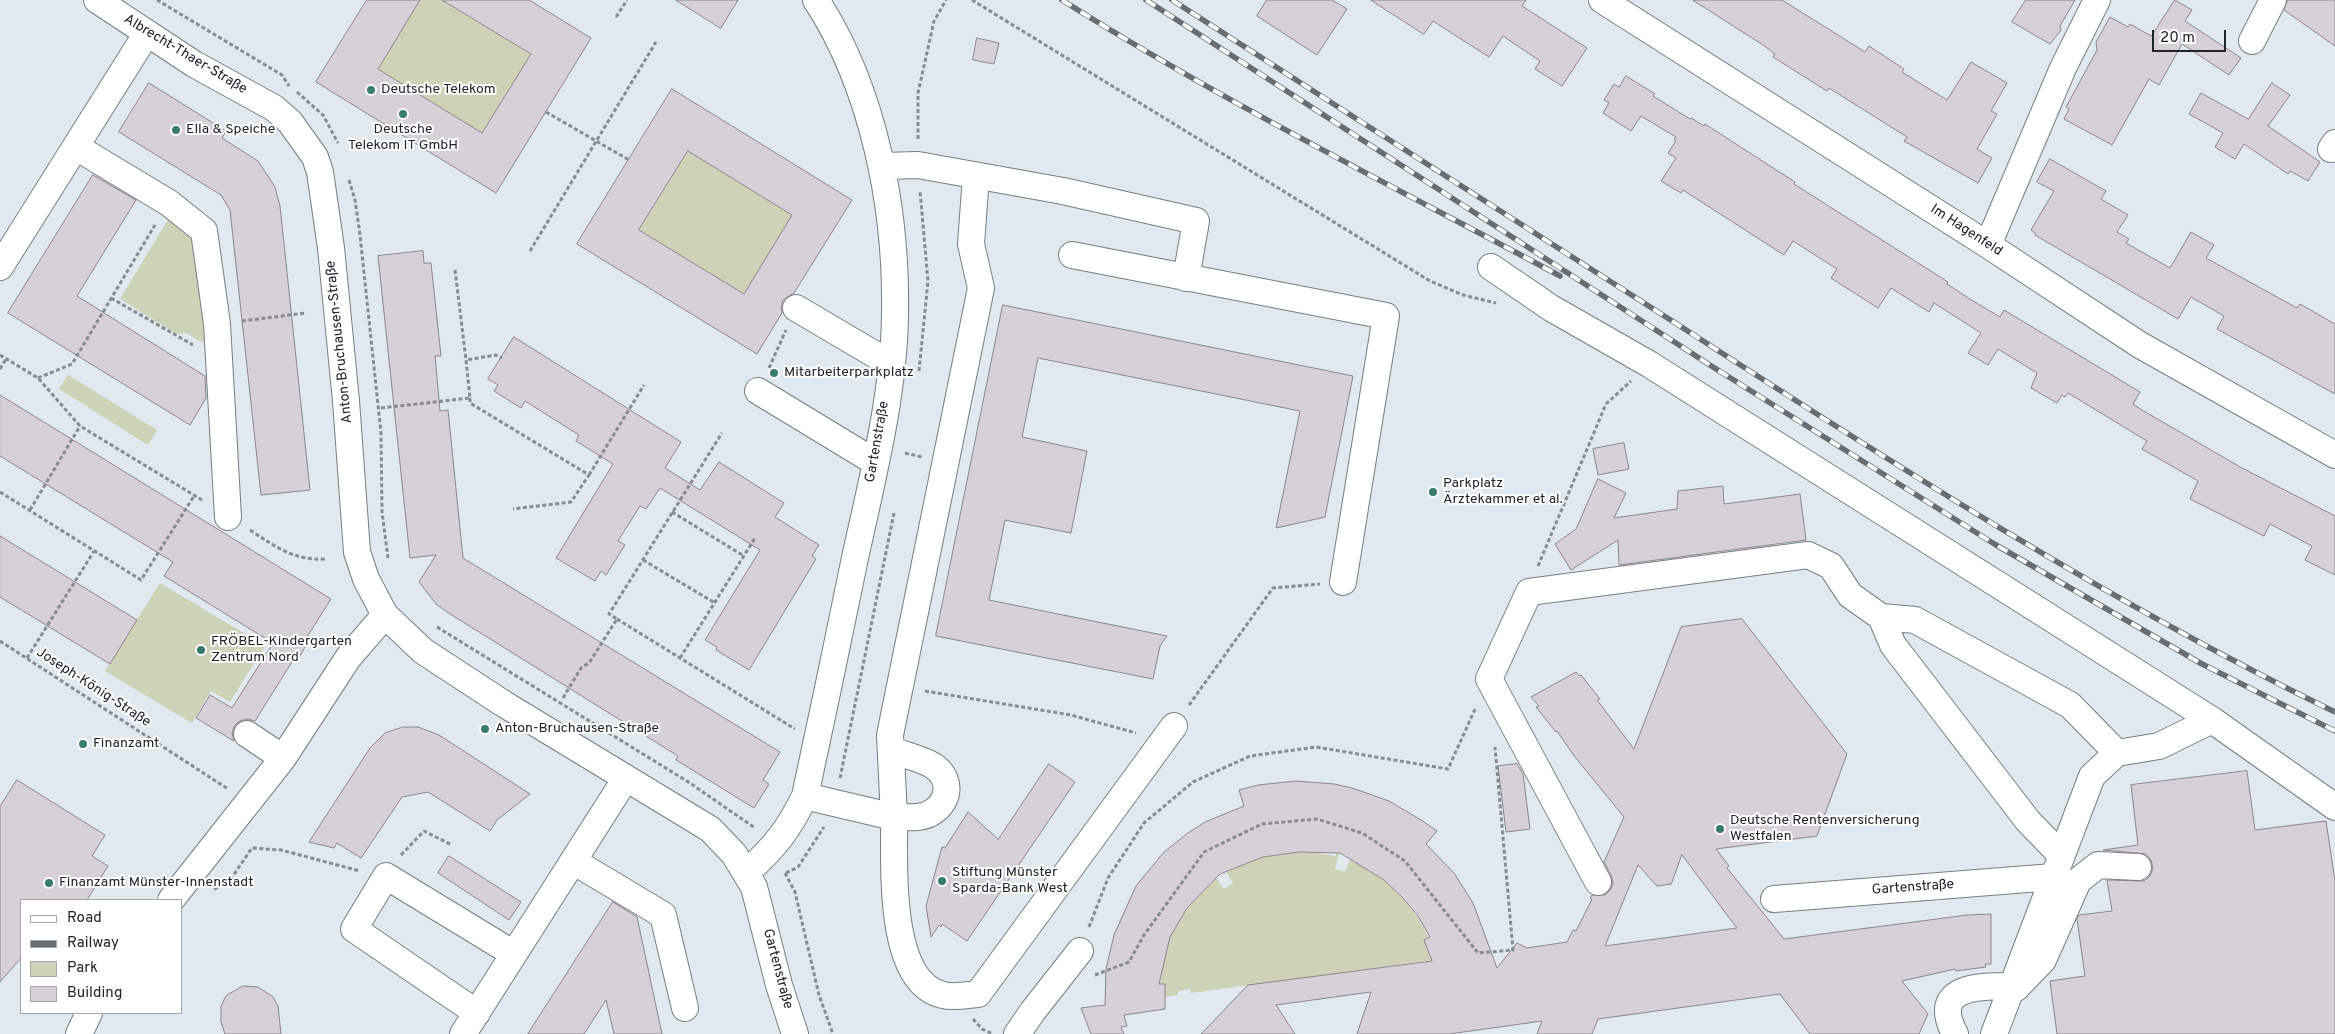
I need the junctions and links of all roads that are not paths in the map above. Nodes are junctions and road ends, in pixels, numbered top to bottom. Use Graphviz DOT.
graph roads {
  1 [pos="97,0"];
  2 [pos="816,0"];
  3 [pos="1602,0"];
  4 [pos="2097,0"];
  5 [pos="2273,0"];
  6 [pos="147,33"];
  7 [pos="2252,41"];
  8 [pos="274,108"];
  9 [pos="76,147"];
  10 [pos="882,166"];
  11 [pos="976,176"];
  12 [pos="1988,245"];
  13 [pos="1072,255"];
  14 [pos="0,267"];
  15 [pos="1491,267"];
  16 [pos="1186,278"];
  17 [pos="796,308"];
  18 [pos="891,364"];
  19 [pos="758,391"];
  20 [pos="2335,456"];
  21 [pos="875,462"];
  22 [pos="228,517"];
  23 [pos="1343,582"];
  24 [pos="385,615"];
  25 [pos="1881,617"];
  26 [pos="2212,720"];
  27 [pos="248,734"];
  28 [pos="1169,734"];
  29 [pos="891,750"];
  30 [pos="2117,753"];
  31 [pos="283,758"];
  32 [pos="626,778"];
  33 [pos="805,796"];
  34 [pos="2335,807"];
  35 [pos="894,817"];
  36 [pos="573,861"];
  37 [pos="2057,866"];
  38 [pos="2138,867"];
  39 [pos="747,872"];
  40 [pos="1598,882"];
  41 [pos="178,893"];
  42 [pos="1774,899"];
  43 [pos="759,903"];
  44 [pos="1080,951"];
  45 [pos="514,954"];
  46 [pos="2010,991"];
  47 [pos="685,1008"];
  48 [pos="89,1014"];
  49 [pos="470,1024"];
  50 [pos="79,1034"];
  51 [pos="795,1034"];
  52 [pos="1018,1034"];
  53 [pos="1955,1034"];
  54 [pos="1994,1034"];
  1 -- 6 [label="street, Albrecht-Thaer-Straße"];
  2 -- 10 [label="street, Gartenstraße"];
  3 -- 12 [label="street, Im Hagenfeld"];
  4 -- 12 [label="street"];
  5 -- 7 [label="street"];
  6 -- 8 [label="street, Albrecht-Thaer-Straße"];
  6 -- 9 [label="street"];
  8 -- 24 [label="street, Anton-Bruchausen-Straße"];
  9 -- 14 [label="street"];
  9 -- 22 [label="street"];
  10 -- 11 [label="street"];
  10 -- 18 [label="street, Gartenstraße"];
  11 -- 16 [label="street"];
  11 -- 29 [label="street"];
  12 -- 20 [label="street, Im Hagenfeld"];
  13 -- 16 [label="street"];
  15 -- 26 [label="street"];
  16 -- 23 [label="street"];
  17 -- 18 [label="street"];
  18 -- 21 [label="street, Gartenstraße"];
  19 -- 21 [label="street"];
  21 -- 33 [label="street, Gartenstraße"];
  24 -- 31 [label="street"];
  24 -- 32 [label="street, Anton-Bruchausen-Straße"];
  25 -- 30 [label="street"];
  25 -- 37 [label="street"];
  25 -- 40 [label="street"];
  26 -- 30 [label="street"];
  26 -- 34 [label="street"];
  27 -- 31 [label="street"];
  28 -- 35 [label="street"];
  29 -- 35 [label="street"];
  29 -- 35 [label="street"];
  30 -- 37 [label="street"];
  31 -- 41 [label="street"];
  32 -- 36 [label="street"];
  32 -- 39 [label="street, Anton-Bruchausen-Straße"];
  33 -- 35 [label="street"];
  33 -- 39 [label="street, Gartenstraße"];
  36 -- 45 [label="street"];
  36 -- 47 [label="street"];
  37 -- 42 [label="street, Gartenstraße"];
  37 -- 46 [label="street"];
  38 -- 46 [label="street"];
  39 -- 43 [label="street, Anton-Bruchausen-Straße"];
  43 -- 51 [label="street, Gartenstraße"];
  44 -- 52 [label="street"];
  45 -- 49 [label="street"];
  45 -- 49 [label="street"];
  46 -- 53 [label="street"];
  46 -- 54 [label="street"];
  48 -- 50 [label="street"];
}
